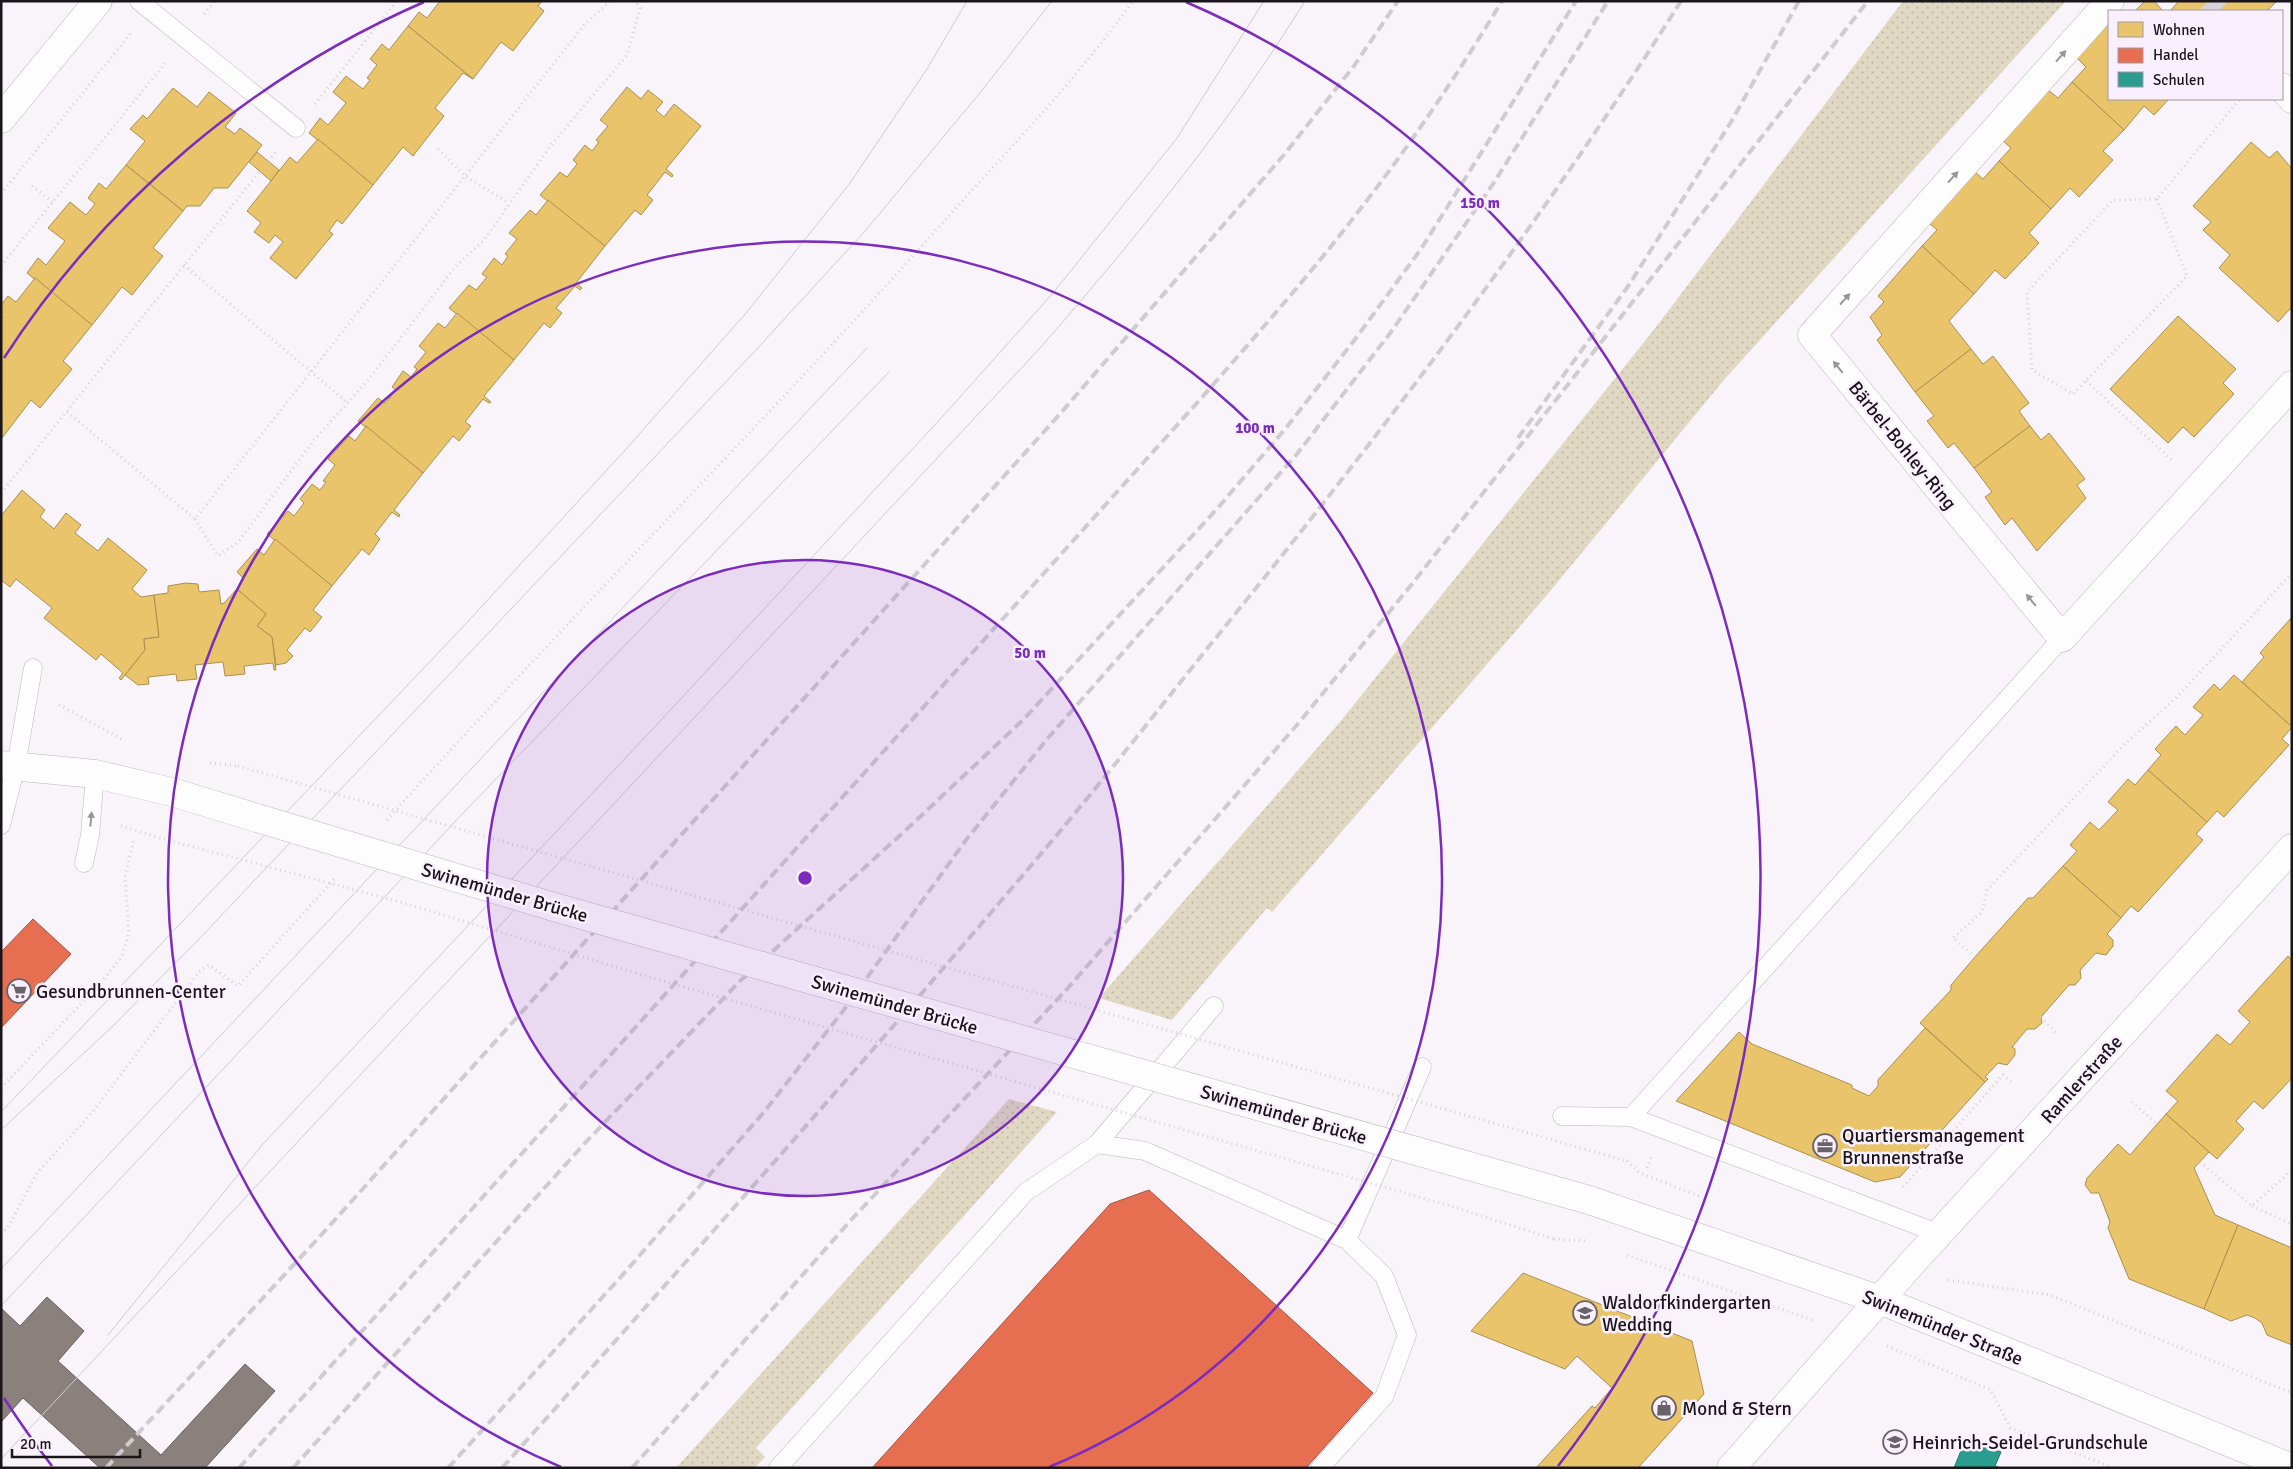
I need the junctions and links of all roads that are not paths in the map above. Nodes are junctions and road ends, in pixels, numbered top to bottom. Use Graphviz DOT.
graph roads {
  1 [pos="98,1"];
  2 [pos="2110,1"];
  3 [pos="144,5"];
  4 [pos="2283,88"];
  5 [pos="2292,99"];
  6 [pos="1,119"];
  7 [pos="296,128"];
  8 [pos="2292,386"];
  9 [pos="2062,638"];
  10 [pos="33,668"];
  11 [pos="9,766"];
  12 [pos="95,774"];
  13 [pos="1,825"];
  14 [pos="2292,848"];
  15 [pos="84,863"];
  16 [pos="1214,1006"];
  17 [pos="1422,1067"];
  18 [pos="1562,1116"];
  19 [pos="1631,1117"];
  20 [pos="1097,1144"];
  21 [pos="1590,1200"];
  22 [pos="1940,1234"];
  23 [pos="1347,1240"];
  24 [pos="1880,1300"];
  25 [pos="778,1468"];
  26 [pos="1320,1468"];
  27 [pos="1731,1468"];
  28 [pos="2292,1468"];
  1 -- 6 [label="street"];
  9 -- 2 [label="street, Bärbel-Bohley-Ring, one-way"];
  3 -- 7 [label="lane"];
  4 -- 5 [label="street"];
  8 -- 9 [label="street"];
  9 -- 19 [label="lane"];
  10 -- 11 [label="lane"];
  11 -- 12 [label="street"];
  11 -- 13 [label="lane"];
  15 -- 12 [label="lane, one-way"];
  12 -- 21 [label="street, Swinemünder Brücke, bridge"];
  14 -- 22 [label="street, Ramlerstraße"];
  16 -- 20 [label="lane"];
  17 -- 23 [label="lane"];
  18 -- 19 [label="lane"];
  19 -- 22 [label="lane"];
  20 -- 23 [label="lane"];
  20 -- 25 [label="lane"];
  21 -- 24 [label="street, Swinemünder Straße"];
  22 -- 24 [label="street, Ramlerstraße"];
  23 -- 26 [label="lane"];
  24 -- 27 [label="street, Ramlerstraße"];
  24 -- 28 [label="street, Swinemünder Straße"];
}
